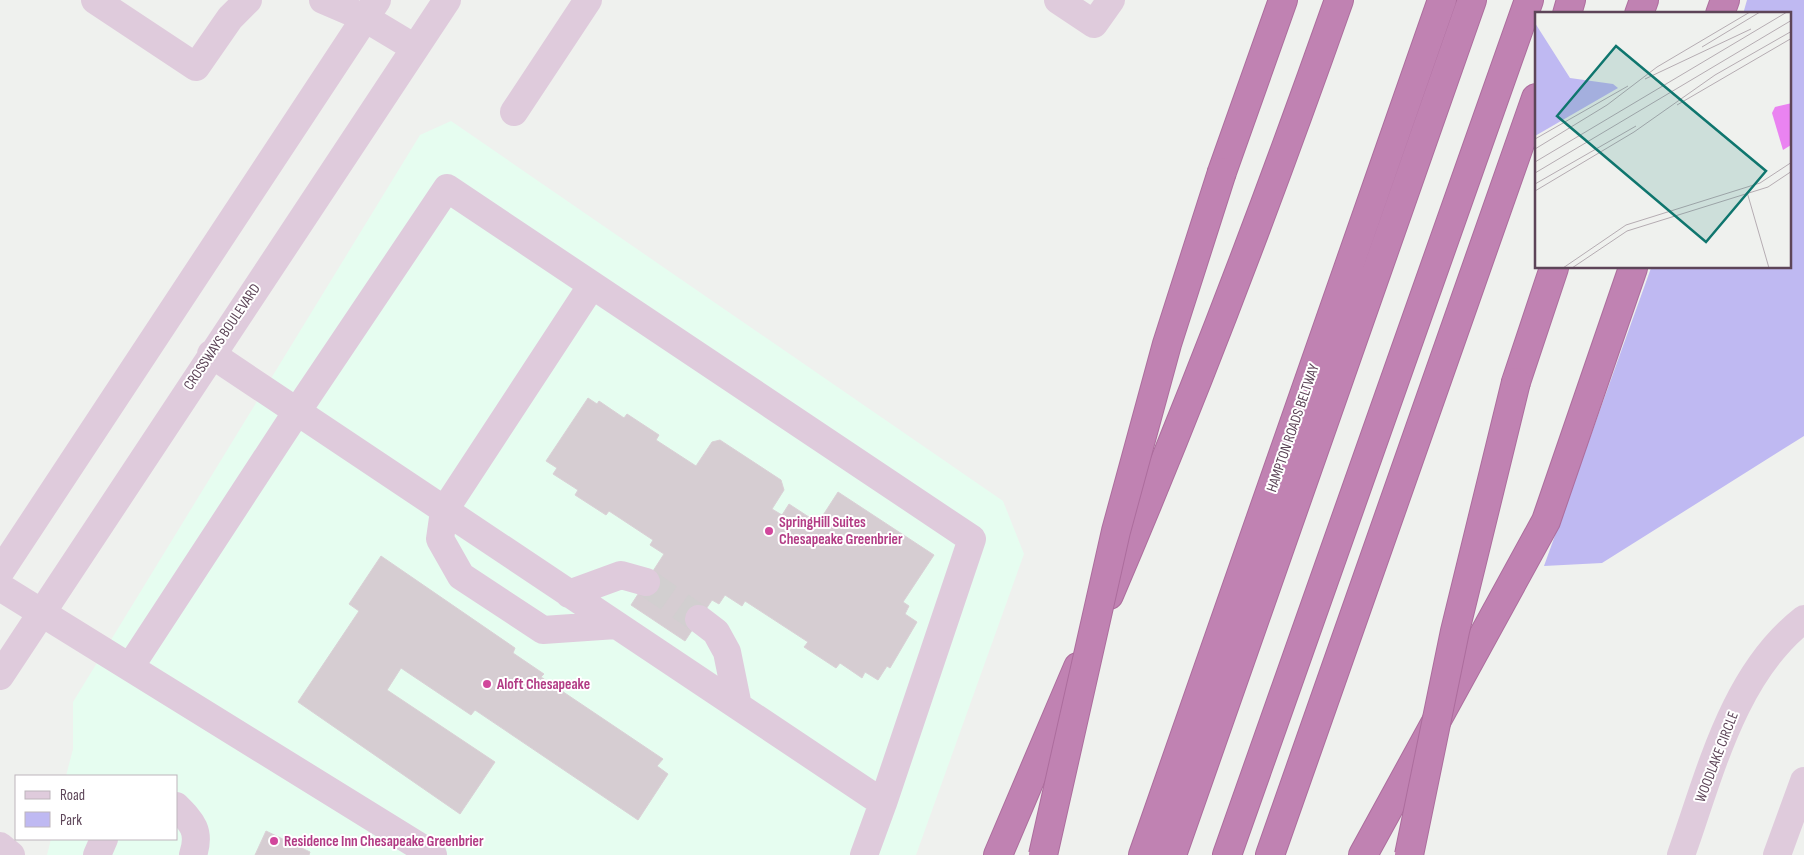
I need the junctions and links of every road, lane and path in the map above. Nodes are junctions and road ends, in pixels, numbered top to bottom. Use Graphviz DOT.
graph roads {
  1 [pos="95,0"];
  2 [pos="248,0"];
  3 [pos="323,0"];
  4 [pos="447,0"];
  5 [pos="588,0"];
  6 [pos="1058,0"];
  7 [pos="1111,0"];
  8 [pos="1283,0"];
  9 [pos="1339,0"];
  10 [pos="1442,0"];
  11 [pos="1472,0"];
  12 [pos="1529,0"];
  13 [pos="1571,0"];
  14 [pos="1725,0"];
  15 [pos="371,9"];
  16 [pos="1567,12"];
  17 [pos="1721,12"];
  18 [pos="415,48"];
  19 [pos="1535,101"];
  20 [pos="514,112"];
  21 [pos="1554,269"];
  22 [pos="1633,269"];
  23 [pos="592,285"];
  24 [pos="211,354"];
  25 [pos="296,412"];
  26 [pos="444,511"];
  27 [pos="0,572"];
  28 [pos="646,582"];
  29 [pos="0,587"];
  30 [pos="569,594"];
  31 [pos="40,613"];
  32 [pos="1804,619"];
  33 [pos="699,620"];
  34 [pos="616,625"];
  35 [pos="130,667"];
  36 [pos="0,676"];
  37 [pos="738,706"];
  38 [pos="1804,781"];
  39 [pos="883,803"];
  40 [pos="178,808"];
  41 [pos="104,840"];
  42 [pos="0,846"];
  43 [pos="11,855"];
  44 [pos="97,855"];
  45 [pos="193,855"];
  46 [pos="433,855"];
  47 [pos="864,855"];
  48 [pos="998,855"];
  49 [pos="1043,855"];
  50 [pos="1143,855"];
  51 [pos="1172,855"];
  52 [pos="1227,855"];
  53 [pos="1270,855"];
  54 [pos="1362,855"];
  55 [pos="1409,855"];
  56 [pos="1681,855"];
  57 [pos="1778,855"];
  1 -- 2 [label="street"];
  3 -- 15 [label="street"];
  4 -- 18 [label="street, CROSSWAYS BOULEVARD"];
  5 -- 20 [label="street"];
  6 -- 7 [label="street"];
  8 -- 49 [label="highway, bridge"];
  9 -- 48 [label="highway"];
  10 -- 50 [label="highway, HAMPTON ROADS BELTWAY"];
  11 -- 51 [label="highway"];
  12 -- 52 [label="highway"];
  13 -- 16 [label="highway"];
  14 -- 17 [label="highway"];
  15 -- 18 [label="street"];
  15 -- 27 [label="street"];
  18 -- 24 [label="street, CROSSWAYS BOULEVARD"];
  19 -- 53 [label="highway"];
  21 -- 55 [label="highway, bridge"];
  22 -- 54 [label="highway"];
  23 -- 25 [label="street"];
  23 -- 26 [label="street"];
  23 -- 39 [label="street"];
  24 -- 25 [label="street"];
  24 -- 31 [label="street, CROSSWAYS BOULEVARD"];
  25 -- 26 [label="street"];
  25 -- 35 [label="street"];
  26 -- 30 [label="street"];
  26 -- 34 [label="street"];
  28 -- 30 [label="street"];
  29 -- 31 [label="street"];
  30 -- 34 [label="street"];
  31 -- 35 [label="street"];
  31 -- 36 [label="street, CROSSWAYS BOULEVARD"];
  32 -- 56 [label="street, WOODLAKE CIRCLE"];
  33 -- 37 [label="street"];
  34 -- 37 [label="street"];
  35 -- 46 [label="street"];
  37 -- 39 [label="street"];
  38 -- 57 [label="street"];
  39 -- 47 [label="street"];
  40 -- 45 [label="street"];
  41 -- 44 [label="street"];
  42 -- 43 [label="street"];
}
